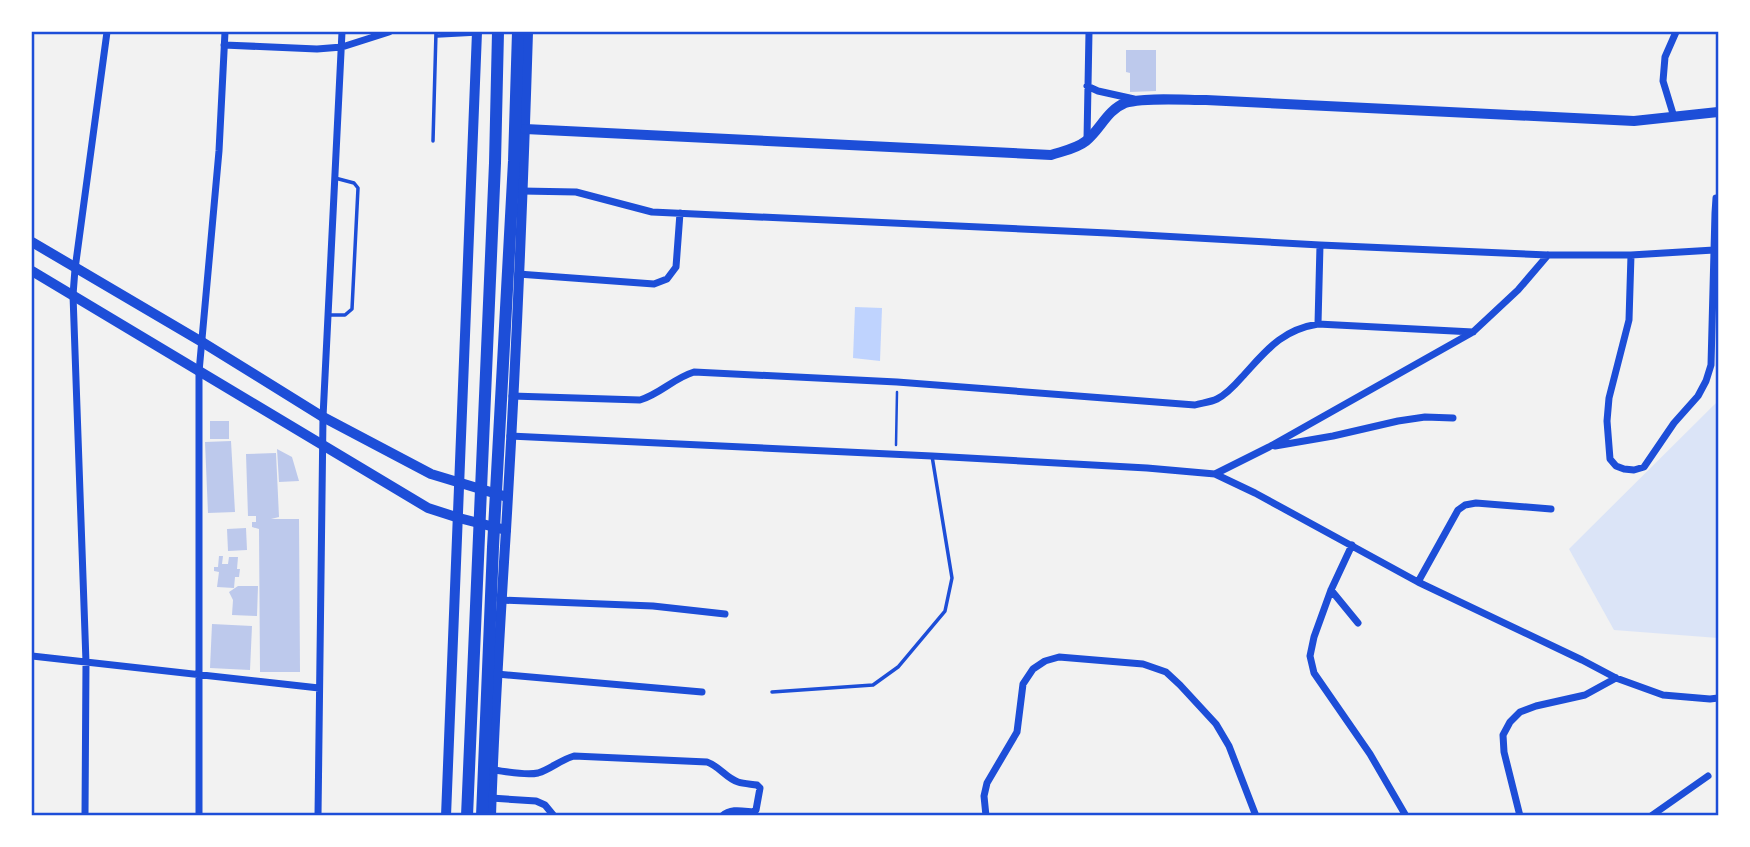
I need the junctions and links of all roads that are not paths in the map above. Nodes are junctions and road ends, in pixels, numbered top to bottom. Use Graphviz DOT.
graph roads {
  1 [pos="107,32"];
  2 [pos="225,32"];
  3 [pos="342,32"];
  4 [pos="389,32"];
  5 [pos="498,32"];
  6 [pos="528,32"];
  7 [pos="1088,32"];
  8 [pos="1675,32"];
  9 [pos="477,33"];
  10 [pos="436,34"];
  11 [pos="224,45"];
  12 [pos="342,47"];
  13 [pos="1087,86"];
  14 [pos="1140,100"];
  15 [pos="1718,112"];
  16 [pos="1674,117"];
  17 [pos="525,129"];
  18 [pos="1087,140"];
  19 [pos="433,141"];
  20 [pos="335,178"];
  21 [pos="523,191"];
  22 [pos="1717,198"];
  23 [pos="680,213"];
  24 [pos="32,242"];
  25 [pos="1320,245"];
  26 [pos="1714,250"];
  27 [pos="1631,255"];
  28 [pos="1548,256"];
  29 [pos="75,268"];
  30 [pos="32,271"];
  31 [pos="519,274"];
  32 [pos="73,295"];
  33 [pos="328,315"];
  34 [pos="1318,324"];
  35 [pos="1473,332"];
  36 [pos="202,342"];
  37 [pos="199,372"];
  38 [pos="512,396"];
  39 [pos="323,417"];
  40 [pos="1453,418"];
  41 [pos="510,436"];
  42 [pos="323,445"];
  43 [pos="1269,446"];
  44 [pos="932,456"];
  45 [pos="1215,474"];
  46 [pos="460,483"];
  47 [pos="508,497"];
  48 [pos="1551,509"];
  49 [pos="459,518"];
  50 [pos="506,530"];
  51 [pos="1352,545"];
  52 [pos="1418,582"];
  53 [pos="1332,590"];
  54 [pos="500,600"];
  55 [pos="724,614"];
  56 [pos="1358,623"];
  57 [pos="32,656"];
  58 [pos="86,662"];
  59 [pos="497,674"];
  60 [pos="200,675"];
  61 [pos="1616,678"];
  62 [pos="319,688"];
  63 [pos="702,692"];
  64 [pos="772,692"];
  65 [pos="1718,698"];
  66 [pos="492,770"];
  67 [pos="1709,776"];
  68 [pos="491,798"];
  69 [pos="85,816"];
  70 [pos="199,816"];
  71 [pos="318,816"];
  72 [pos="446,816"];
  73 [pos="467,816"];
  74 [pos="482,816"];
  75 [pos="491,816"];
  76 [pos="554,816"];
  77 [pos="722,816"];
  78 [pos="986,816"];
  79 [pos="1256,816"];
  80 [pos="1406,816"];
  81 [pos="1520,816"];
  82 [pos="1651,816"];
  1 -- 29 [label="street"];
  2 -- 11 [label="street"];
  3 -- 12 [label="street"];
  4 -- 12 [label="street"];
  5 -- 73 [label="main road"];
  6 -- 17 [label="street"];
  6 -- 74 [label="main road"];
  7 -- 13 [label="street"];
  8 -- 16 [label="street"];
  9 -- 10 [label="lane"];
  9 -- 46 [label="street"];
  10 -- 19 [label="lane"];
  11 -- 12 [label="street"];
  11 -- 36 [label="street"];
  12 -- 20 [label="street"];
  13 -- 14 [label="street"];
  13 -- 18 [label="street"];
  14 -- 16 [label="main road"];
  14 -- 18 [label="main road"];
  15 -- 16 [label="main road"];
  17 -- 18 [label="main road"];
  17 -- 21 [label="street"];
  20 -- 33 [label="street"];
  20 -- 33 [label="lane"];
  21 -- 23 [label="street"];
  21 -- 31 [label="street"];
  22 -- 26 [label="street"];
  23 -- 25 [label="street"];
  23 -- 31 [label="street"];
  24 -- 29 [label="main road"];
  25 -- 28 [label="street"];
  25 -- 34 [label="street"];
  26 -- 27 [label="street"];
  26 -- 27 [label="street"];
  27 -- 28 [label="street"];
  28 -- 35 [label="street"];
  29 -- 32 [label="street"];
  29 -- 36 [label="main road"];
  30 -- 32 [label="main road"];
  31 -- 38 [label="street"];
  32 -- 37 [label="main road"];
  32 -- 58 [label="street"];
  33 -- 39 [label="street"];
  34 -- 35 [label="street"];
  34 -- 38 [label="street"];
  35 -- 43 [label="street"];
  36 -- 37 [label="street"];
  36 -- 39 [label="main road"];
  37 -- 42 [label="main road"];
  37 -- 60 [label="street"];
  38 -- 41 [label="street"];
  39 -- 42 [label="street"];
  39 -- 46 [label="main road"];
  40 -- 43 [label="street"];
  41 -- 44 [label="street"];
  41 -- 47 [label="street"];
  42 -- 49 [label="main road"];
  42 -- 62 [label="street"];
  43 -- 45 [label="street"];
  44 -- 45 [label="street"];
  44 -- 64 [label="lane"];
  45 -- 51 [label="street"];
  46 -- 47 [label="main road"];
  46 -- 49 [label="street"];
  47 -- 50 [label="street"];
  48 -- 52 [label="street"];
  49 -- 50 [label="main road"];
  49 -- 72 [label="street"];
  50 -- 54 [label="street"];
  51 -- 52 [label="street"];
  51 -- 53 [label="street"];
  52 -- 61 [label="street"];
  53 -- 56 [label="street"];
  53 -- 80 [label="street"];
  54 -- 55 [label="street"];
  54 -- 59 [label="street"];
  57 -- 58 [label="street"];
  58 -- 60 [label="street"];
  58 -- 69 [label="street"];
  59 -- 63 [label="street"];
  59 -- 66 [label="street"];
  60 -- 62 [label="street"];
  60 -- 70 [label="street"];
  61 -- 65 [label="street"];
  61 -- 81 [label="street"];
  62 -- 71 [label="street"];
  66 -- 68 [label="street"];
  66 -- 77 [label="street"];
  67 -- 82 [label="street"];
  68 -- 75 [label="street"];
  68 -- 76 [label="street"];
  78 -- 79 [label="street"];
}
